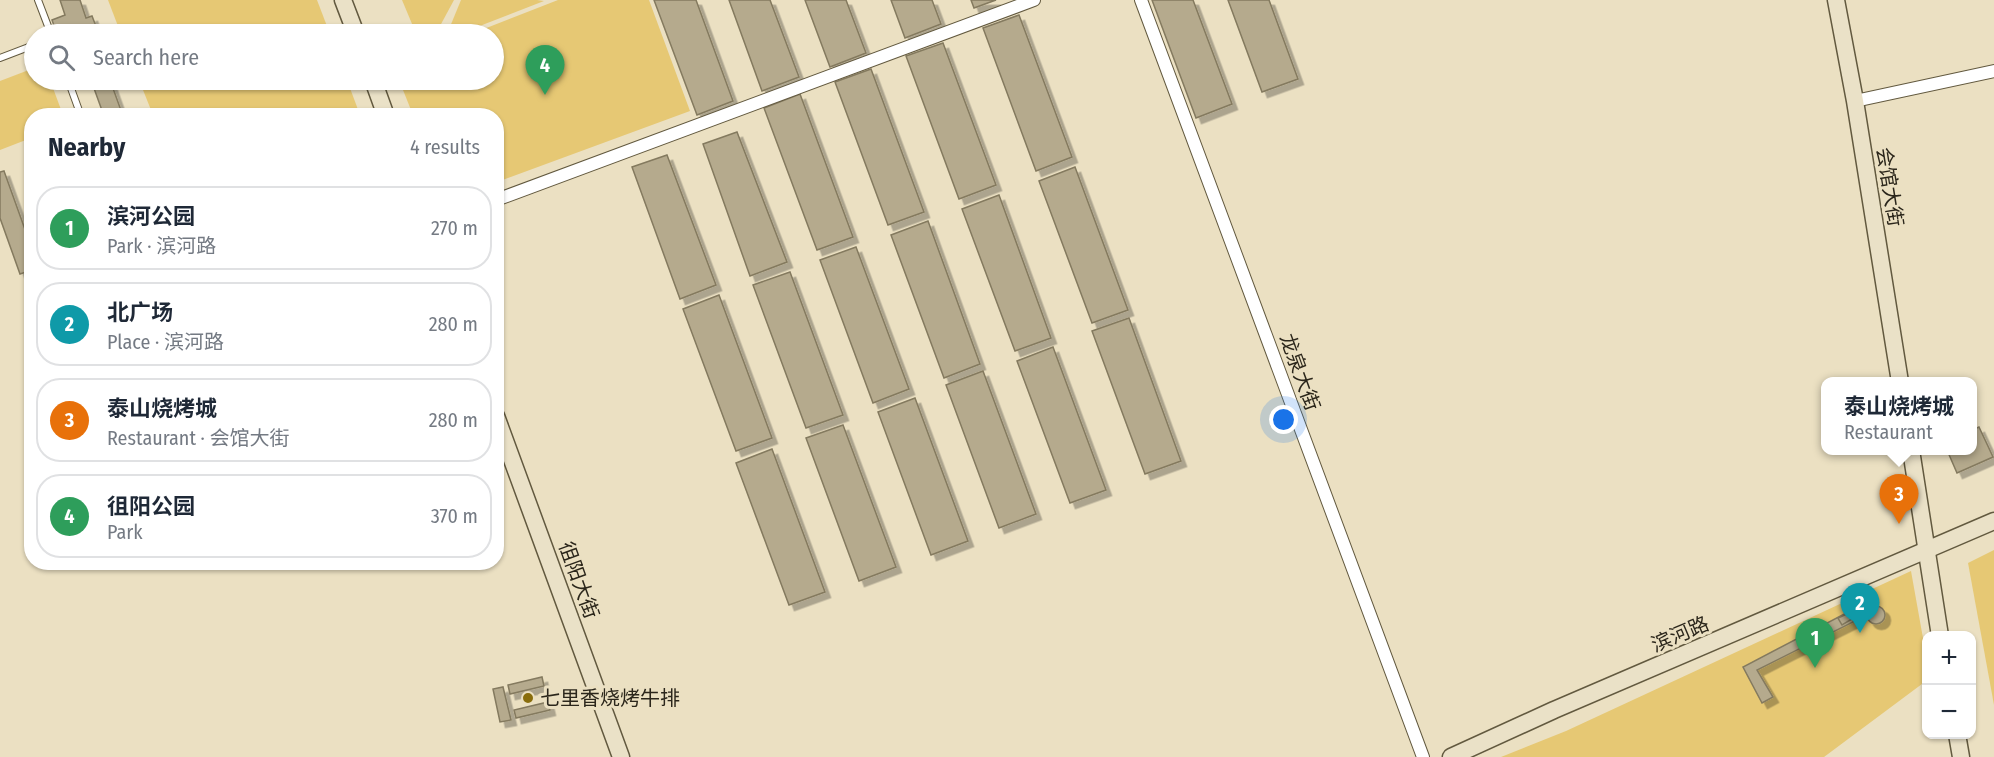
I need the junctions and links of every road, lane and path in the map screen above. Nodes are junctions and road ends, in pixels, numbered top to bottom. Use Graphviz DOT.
graph roads {
  1 [pos="38,0"];
  2 [pos="343,0"];
  3 [pos="1034,0"];
  4 [pos="1141,0"];
  5 [pos="1836,0"];
  6 [pos="47,24"];
  7 [pos="352,24"];
  8 [pos="24,49"];
  9 [pos="0,58"];
  10 [pos="1994,70"];
  11 [pos="72,90"];
  12 [pos="377,90"];
  13 [pos="1854,101"];
  14 [pos="78,108"];
  15 [pos="383,108"];
  16 [pos="504,197"];
  17 [pos="1899,377"];
  18 [pos="504,439"];
  19 [pos="1912,455"];
  20 [pos="1994,521"];
  21 [pos="1927,550"];
  22 [pos="1939,631"];
  23 [pos="1958,739"];
  24 [pos="621,757"];
  25 [pos="1423,757"];
  26 [pos="1450,757"];
  27 [pos="1961,757"];
  1 -- 6 [label="lane"];
  2 -- 7 [label="street"];
  3 -- 16 [label="street"];
  4 -- 25 [label="street, 龙泉大街"];
  5 -- 13 [label="street, 会馆大街"];
  8 -- 9 [label="lane"];
  10 -- 13 [label="street"];
  11 -- 14 [label="lane"];
  12 -- 15 [label="street"];
  13 -- 17 [label="street, 会馆大街"];
  18 -- 24 [label="street, 徂阳大街"];
  19 -- 21 [label="street"];
  20 -- 21 [label="street, 滨河路"];
  21 -- 22 [label="street"];
  21 -- 26 [label="street, 滨河路"];
  23 -- 27 [label="street"];
}
